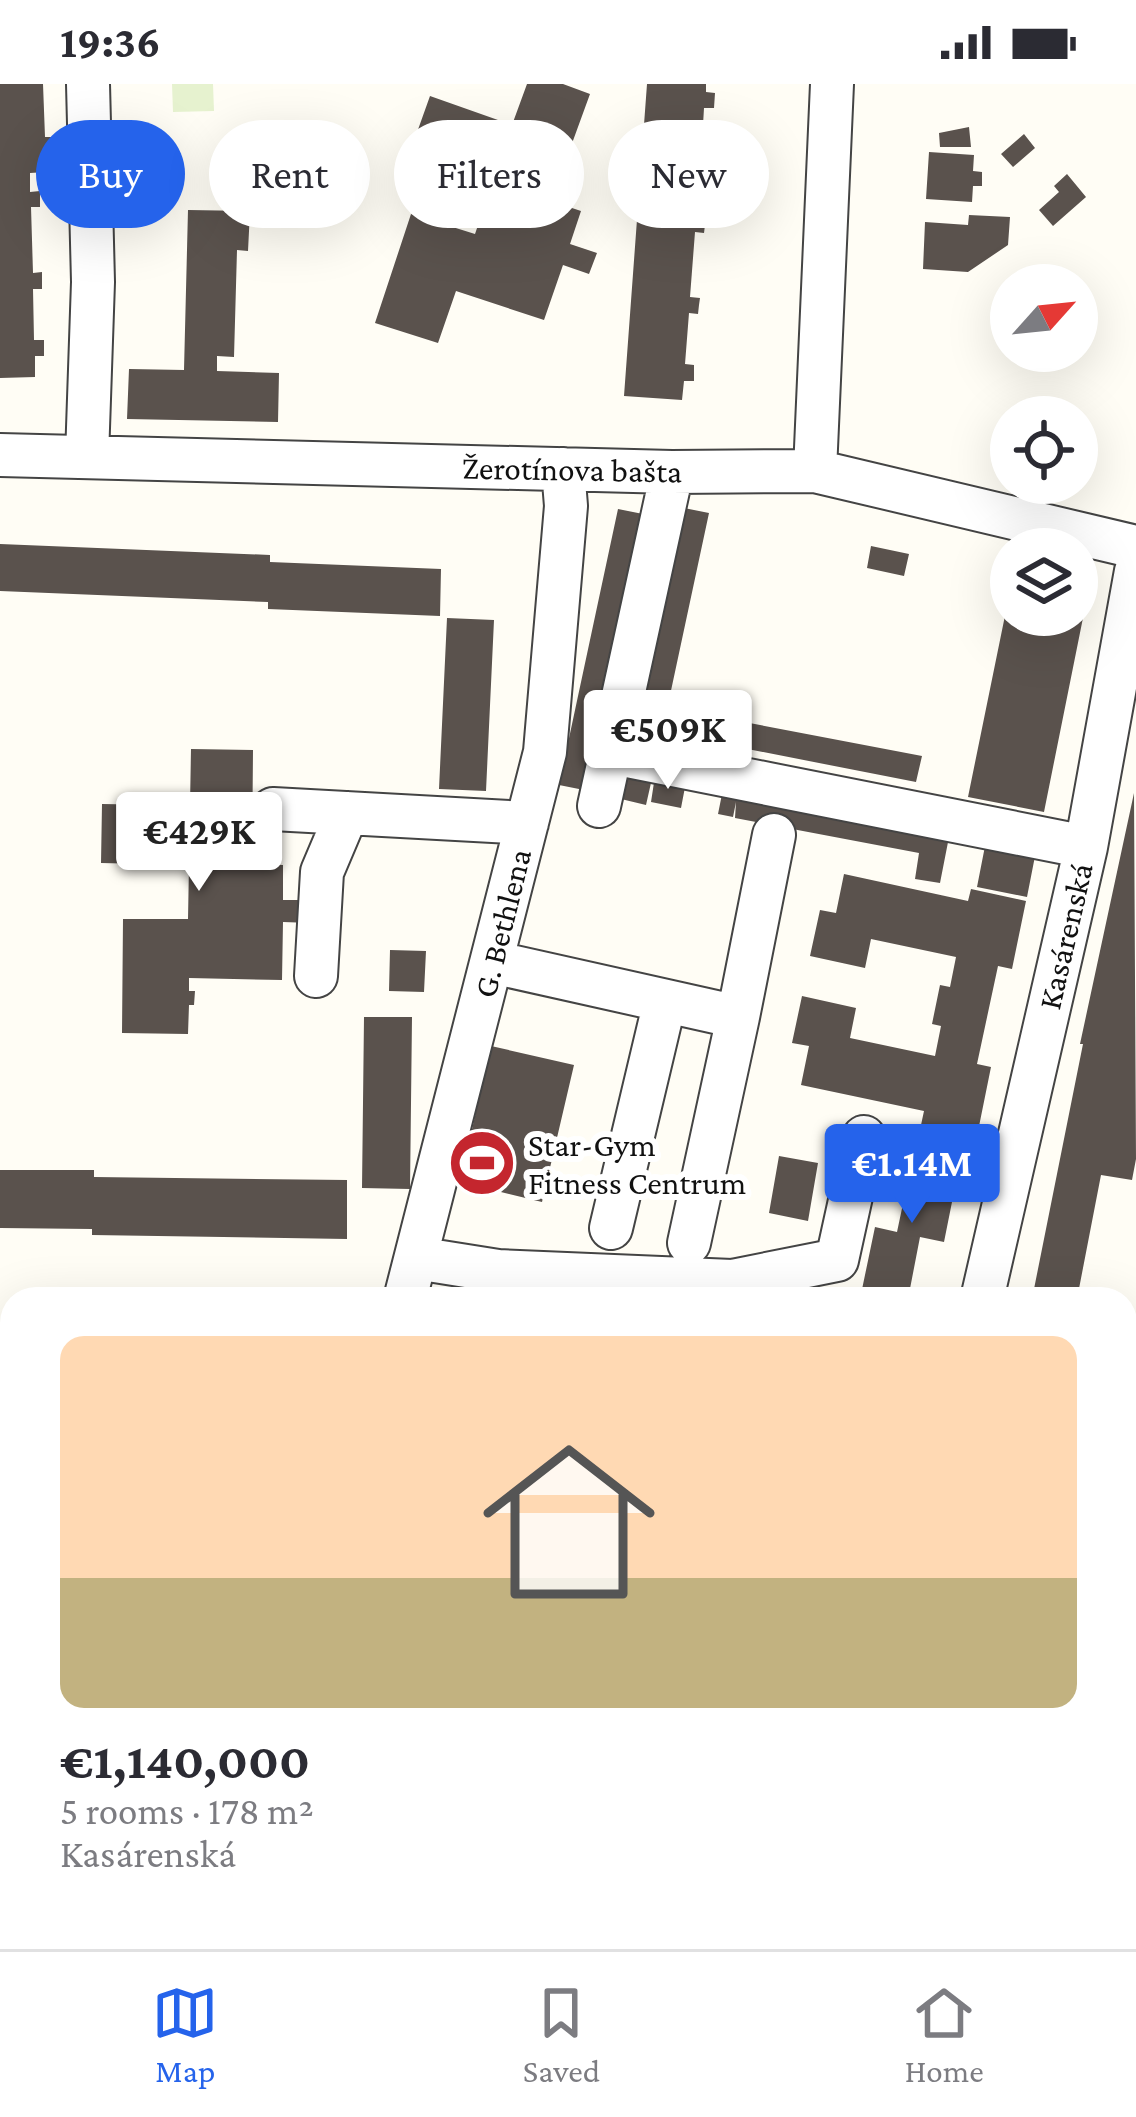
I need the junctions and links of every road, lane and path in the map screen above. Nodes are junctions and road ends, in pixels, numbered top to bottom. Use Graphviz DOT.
graph roads {
  1 [pos="88,84"];
  2 [pos="832,84"];
  3 [pos="0,455"];
  4 [pos="87,457"];
  5 [pos="563,469"];
  6 [pos="815,471"];
  7 [pos="672,472"];
  8 [pos="1136,548"];
  9 [pos="1136,571"];
  10 [pos="611,753"];
  11 [pos="599,806"];
  12 [pos="273,809"];
  13 [pos="347,813"];
  14 [pos="527,823"];
  15 [pos="774,835"];
  16 [pos="1085,847"];
  17 [pos="492,962"];
  18 [pos="316,976"];
  19 [pos="665,1001"];
  20 [pos="738,1017"];
  21 [pos="864,1137"];
  22 [pos="611,1228"];
  23 [pos="689,1243"];
  24 [pos="416,1258"];
  25 [pos="409,1287"];
  26 [pos="985,1287"];
  1 -- 4 [label="street"];
  2 -- 6 [label="street"];
  3 -- 4 [label="street, Žerotínova bašta"];
  4 -- 5 [label="street, Žerotínova bašta"];
  5 -- 7 [label="street, Žerotínova bašta"];
  5 -- 14 [label="street, G. Bethlena"];
  6 -- 7 [label="street, Žerotínova bašta"];
  6 -- 8 [label="street, Žerotínova bašta"];
  7 -- 10 [label="street"];
  9 -- 16 [label="street, Kasárenská"];
  10 -- 11 [label="street"];
  10 -- 16 [label="street"];
  12 -- 13 [label="street"];
  13 -- 14 [label="street"];
  13 -- 18 [label="street"];
  14 -- 17 [label="street, G. Bethlena"];
  15 -- 20 [label="street"];
  16 -- 26 [label="street, Kasárenská"];
  17 -- 19 [label="street"];
  17 -- 24 [label="street, G. Bethlena"];
  19 -- 20 [label="street"];
  19 -- 22 [label="street"];
  20 -- 23 [label="street"];
  21 -- 24 [label="street"];
  24 -- 25 [label="street, G. Bethlena"];
}
